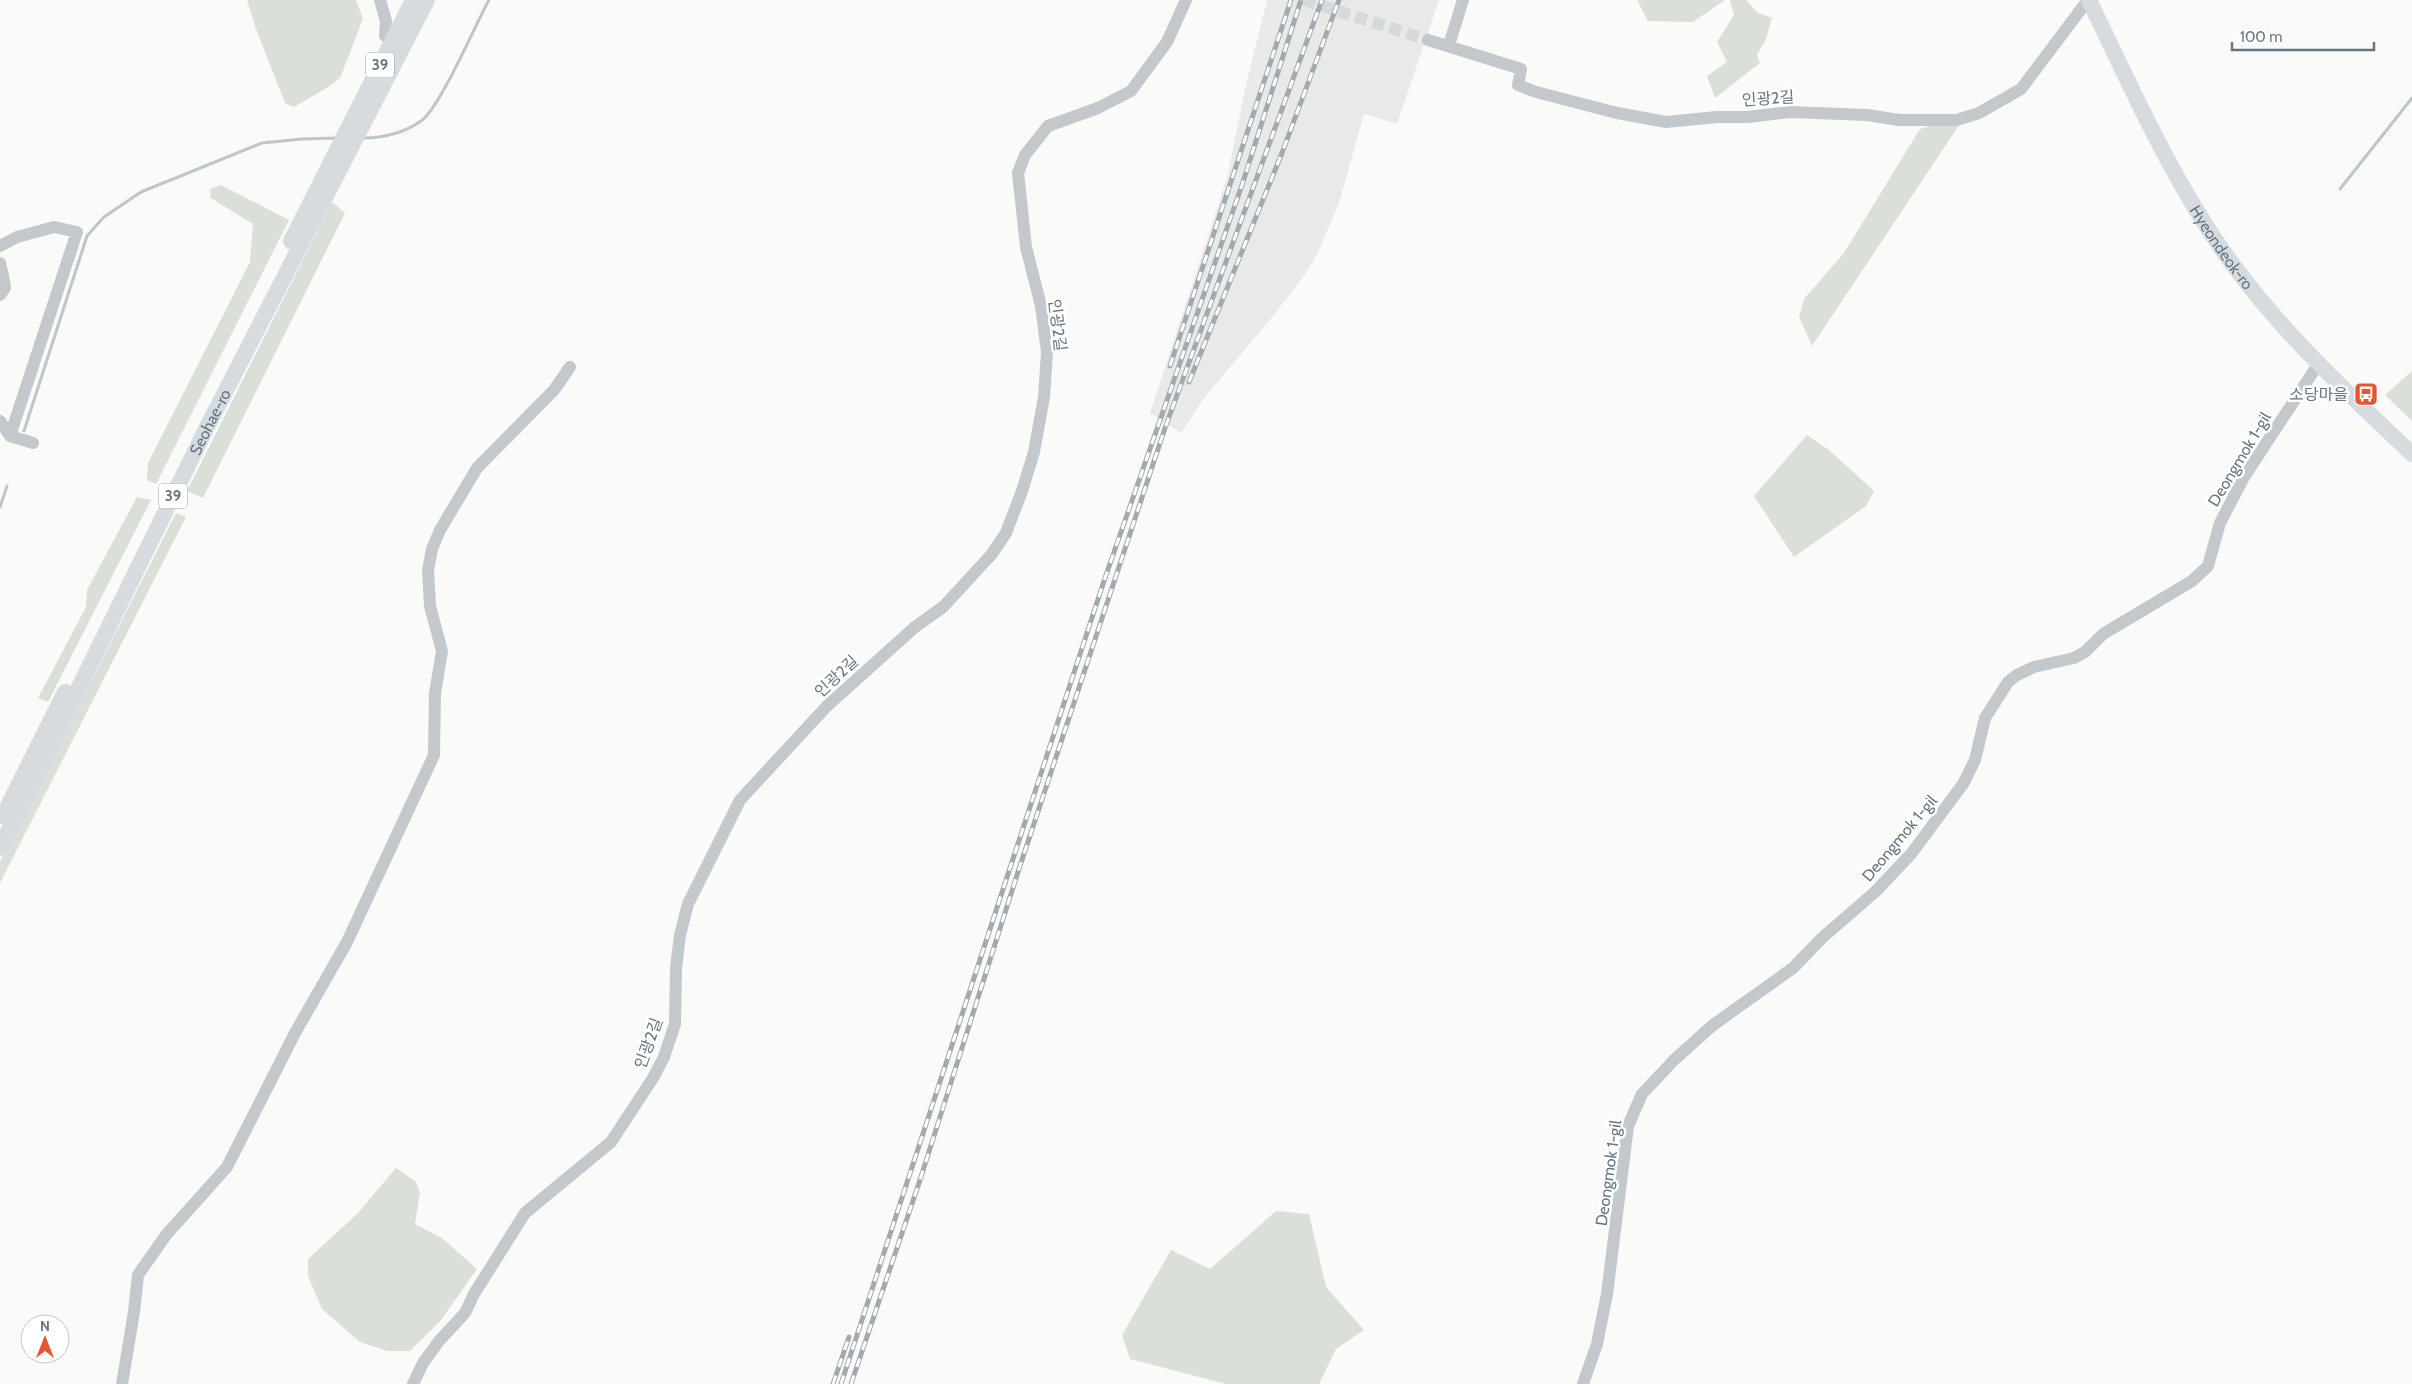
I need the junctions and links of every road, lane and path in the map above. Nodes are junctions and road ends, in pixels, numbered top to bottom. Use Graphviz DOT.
graph roads {
  1 [pos="380,0"];
  2 [pos="413,0"];
  3 [pos="427,0"];
  4 [pos="1186,0"];
  5 [pos="1463,0"];
  6 [pos="2088,0"];
  7 [pos="385,36"];
  8 [pos="1428,40"];
  9 [pos="1449,46"];
  10 [pos="351,126"];
  11 [pos="345,148"];
  12 [pos="0,246"];
  13 [pos="0,263"];
  14 [pos="1,277"];
  15 [pos="0,295"];
  16 [pos="2319,363"];
  17 [pos="570,367"];
  18 [pos="0,421"];
  19 [pos="10,436"];
  20 [pos="33,443"];
  21 [pos="2412,454"];
  22 [pos="0,822"];
  23 [pos="0,848"];
  24 [pos="122,1384"];
  25 [pos="413,1384"];
  26 [pos="1583,1384"];
  1 -- 7 [label="street"];
  2 -- 10 [label="main road, Seohae-ro / 39"];
  3 -- 10 [label="main road, Seohae-ro / 39"];
  4 -- 25 [label="street, 인광2길"];
  5 -- 9 [label="street"];
  6 -- 9 [label="street, 인광2길"];
  6 -- 16 [label="main road, Hyeondeok-ro"];
  8 -- 9 [label="street, 인광2길"];
  10 -- 11 [label="main road, Seohae-ro / 39"];
  11 -- 22 [label="main road, Seohae-ro / 39"];
  11 -- 23 [label="main road, Seohae-ro / 39"];
  12 -- 19 [label="street"];
  13 -- 14 [label="street"];
  14 -- 15 [label="street"];
  16 -- 21 [label="main road, Hyeondeok-ro"];
  16 -- 26 [label="street, Deongmok 1-gil"];
  17 -- 24 [label="street"];
  18 -- 19 [label="street"];
  19 -- 20 [label="street"];
}
